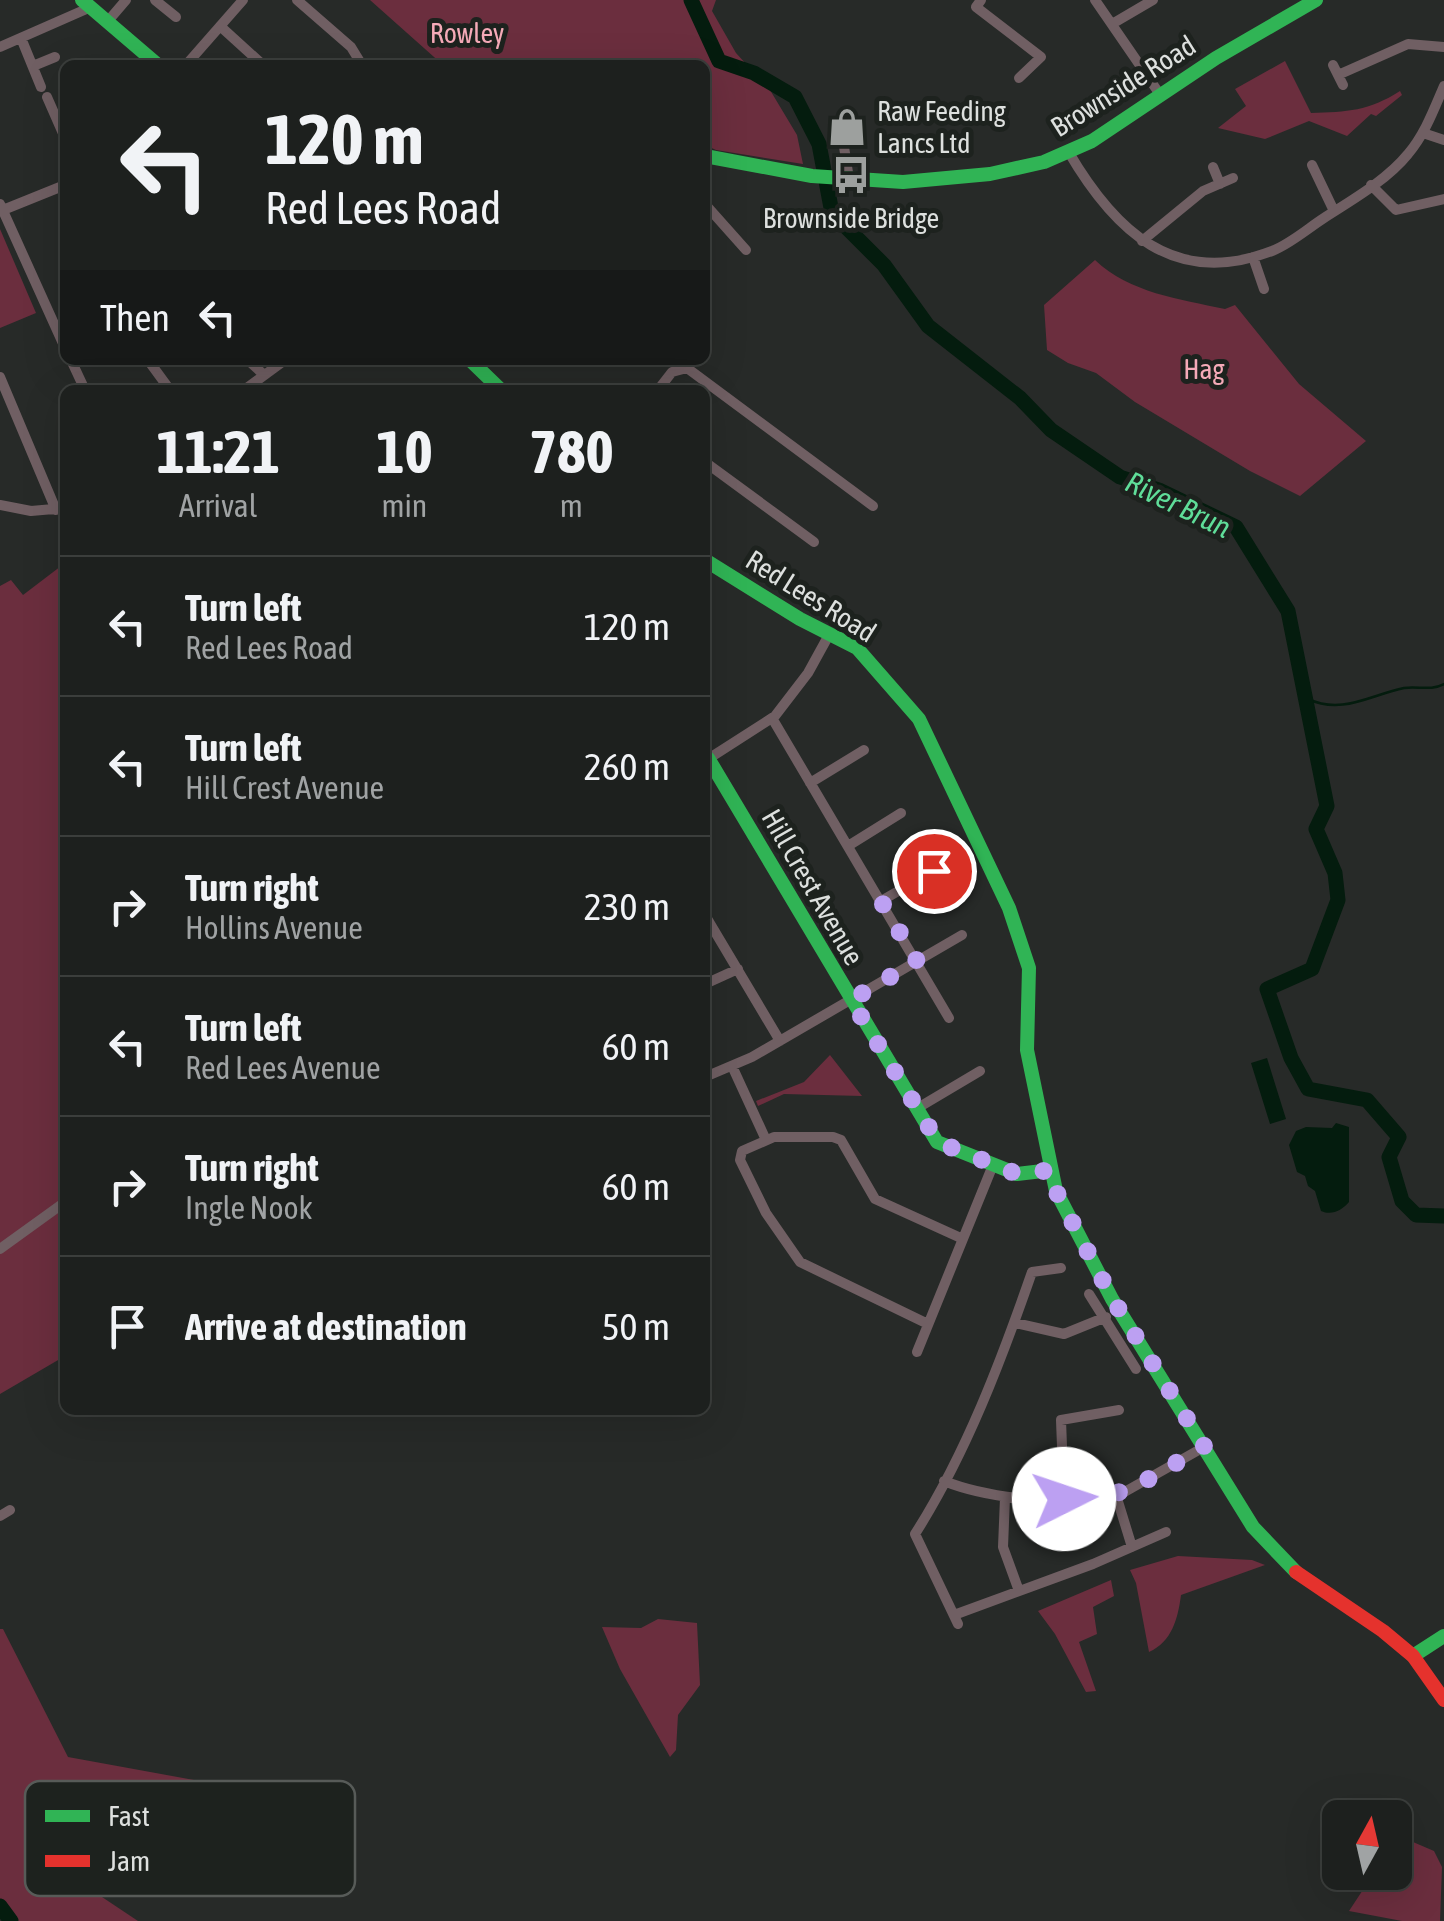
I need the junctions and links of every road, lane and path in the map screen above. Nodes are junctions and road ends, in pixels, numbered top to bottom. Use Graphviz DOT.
graph roads {
  1 [pos="126,0"];
  2 [pos="155,0"];
  3 [pos="243,0"];
  4 [pos="297,0"];
  5 [pos="981,0"];
  6 [pos="1095,0"];
  7 [pos="1154,0"];
  8 [pos="1316,0"];
  9 [pos="87,4"];
  10 [pos="176,18"];
  11 [pos="108,21"];
  12 [pos="1112,24"];
  13 [pos="220,26"];
  14 [pos="21,38"];
  15 [pos="0,47"];
  16 [pos="1444,47"];
  17 [pos="56,58"];
  18 [pos="152,60"];
  19 [pos="190,60"];
  20 [pos="257,60"];
  21 [pos="359,60"];
  22 [pos="32,66"];
  23 [pos="1338,75"];
  24 [pos="1019,78"];
  25 [pos="1444,86"];
  26 [pos="1160,96"];
  27 [pos="840,122"];
  28 [pos="60,127"];
  29 [pos="1423,133"];
  30 [pos="1444,140"];
  31 [pos="1068,152"];
  32 [pos="710,161"];
  33 [pos="1312,165"];
  34 [pos="1213,167"];
  35 [pos="1233,178"];
  36 [pos="849,180"];
  37 [pos="1220,184"];
  38 [pos="1371,185"];
  39 [pos="60,187"];
  40 [pos="1444,198"];
  41 [pos="1,207"];
  42 [pos="710,210"];
  43 [pos="1334,212"];
  44 [pos="746,231"];
  45 [pos="736,240"];
  46 [pos="1142,241"];
  47 [pos="746,250"];
  48 [pos="1253,257"];
  49 [pos="1264,289"];
  50 [pos="60,337"];
  51 [pos="253,365"];
  52 [pos="279,365"];
  53 [pos="479,365"];
  54 [pos="0,376"];
  55 [pos="264,376"];
  56 [pos="251,385"];
  57 [pos="497,385"];
  58 [pos="662,385"];
  59 [pos="710,466"];
  60 [pos="0,505"];
  61 [pos="873,506"];
  62 [pos="60,509"];
  63 [pos="814,542"];
  64 [pos="710,563"];
  65 [pos="830,632"];
  66 [pos="772,718"];
  67 [pos="864,750"];
  68 [pos="710,758"];
  69 [pos="710,765"];
  70 [pos="810,783"];
  71 [pos="901,813"];
  72 [pos="848,846"];
  73 [pos="934,871"];
  74 [pos="881,901"];
  75 [pos="710,923"];
  76 [pos="962,935"];
  77 [pos="917,961"];
  78 [pos="738,969"];
  79 [pos="710,982"];
  80 [pos="851,1000"];
  81 [pos="950,1018"];
  82 [pos="780,1041"];
  83 [pos="732,1066"];
  84 [pos="980,1071"];
  85 [pos="710,1075"];
  86 [pos="916,1109"];
  87 [pos="766,1140"];
  88 [pos="993,1165"];
  89 [pos="1051,1170"];
  90 [pos="60,1206"];
  91 [pos="963,1239"];
  92 [pos="0,1249"];
  93 [pos="1061,1268"];
  94 [pos="1089,1294"];
  95 [pos="1105,1318"];
  96 [pos="1015,1323"];
  97 [pos="928,1324"];
  98 [pos="917,1352"];
  99 [pos="1136,1369"];
  100 [pos="1120,1410"];
  101 [pos="1204,1446"];
  102 [pos="944,1481"];
  103 [pos="1116,1495"];
  104 [pos="1005,1498"];
  105 [pos="1064,1499"];
  106 [pos="1166,1532"];
  107 [pos="1132,1546"];
  108 [pos="1020,1591"];
  109 [pos="1444,1636"];
  110 [pos="1413,1656"];
  111 [pos="1444,1700"];
  1 -- 11 [label="street"];
  2 -- 10 [label="street"];
  3 -- 13 [label="street"];
  4 -- 21 [label="street"];
  5 -- 24 [label="street"];
  6 -- 12 [label="street"];
  7 -- 12 [label="street"];
  8 -- 26 [label="street, Brownside Road"];
  9 -- 11 [label="street"];
  9 -- 14 [label="street"];
  11 -- 18 [label="street"];
  12 -- 26 [label="street"];
  13 -- 19 [label="street"];
  13 -- 20 [label="street"];
  14 -- 15 [label="street"];
  14 -- 22 [label="street"];
  16 -- 23 [label="street"];
  17 -- 22 [label="street"];
  22 -- 28 [label="street"];
  25 -- 29 [label="street"];
  26 -- 31 [label="street, Brownside Road"];
  27 -- 36 [label="street"];
  29 -- 30 [label="street"];
  29 -- 38 [label="street"];
  31 -- 36 [label="street, Brownside Road"];
  31 -- 46 [label="street"];
  32 -- 36 [label="street, Brownside Road"];
  33 -- 43 [label="street"];
  34 -- 37 [label="street"];
  35 -- 37 [label="street"];
  37 -- 46 [label="street"];
  38 -- 40 [label="street"];
  38 -- 43 [label="street"];
  39 -- 41 [label="street"];
  41 -- 50 [label="street"];
  42 -- 45 [label="street"];
  43 -- 48 [label="street"];
  44 -- 45 [label="street"];
  45 -- 47 [label="street"];
  46 -- 48 [label="street"];
  48 -- 49 [label="street"];
  51 -- 55 [label="street"];
  52 -- 55 [label="street"];
  53 -- 57 [label="street"];
  54 -- 62 [label="street"];
  55 -- 56 [label="street"];
  58 -- 61 [label="street"];
  59 -- 63 [label="street"];
  60 -- 62 [label="street"];
  64 -- 65 [label="street, Red Lees Road"];
  65 -- 66 [label="street"];
  65 -- 89 [label="street, Red Lees Road"];
  66 -- 68 [label="street"];
  66 -- 70 [label="street"];
  67 -- 70 [label="street"];
  69 -- 80 [label="street, Hill Crest Avenue"];
  70 -- 72 [label="street"];
  71 -- 72 [label="street"];
  72 -- 74 [label="street"];
  73 -- 74 [label="street"];
  74 -- 77 [label="street"];
  75 -- 78 [label="street"];
  76 -- 77 [label="street"];
  77 -- 80 [label="street"];
  77 -- 81 [label="street"];
  78 -- 79 [label="street"];
  78 -- 82 [label="street"];
  80 -- 82 [label="street"];
  80 -- 86 [label="street, Hill Crest Avenue"];
  82 -- 83 [label="street"];
  83 -- 85 [label="street"];
  83 -- 87 [label="street"];
  84 -- 86 [label="street"];
  86 -- 88 [label="street, Hill Crest Avenue"];
  87 -- 91 [label="street"];
  87 -- 97 [label="street"];
  88 -- 89 [label="street, Hill Crest Avenue"];
  88 -- 91 [label="street"];
  89 -- 101 [label="street, Red Lees Road"];
  90 -- 92 [label="street"];
  91 -- 97 [label="street"];
  93 -- 96 [label="street"];
  94 -- 95 [label="street"];
  95 -- 96 [label="street"];
  95 -- 99 [label="street"];
  96 -- 102 [label="street"];
  97 -- 98 [label="street"];
  100 -- 105 [label="street"];
  101 -- 103 [label="street"];
  101 -- 110 [label="street, Red Lees Road"];
  102 -- 104 [label="street"];
  102 -- 108 [label="street"];
  103 -- 105 [label="street"];
  103 -- 107 [label="street"];
  104 -- 105 [label="street"];
  104 -- 108 [label="street"];
  106 -- 107 [label="street"];
  107 -- 108 [label="street"];
  109 -- 110 [label="street"];
  110 -- 111 [label="street, Red Lees Road"];
}
